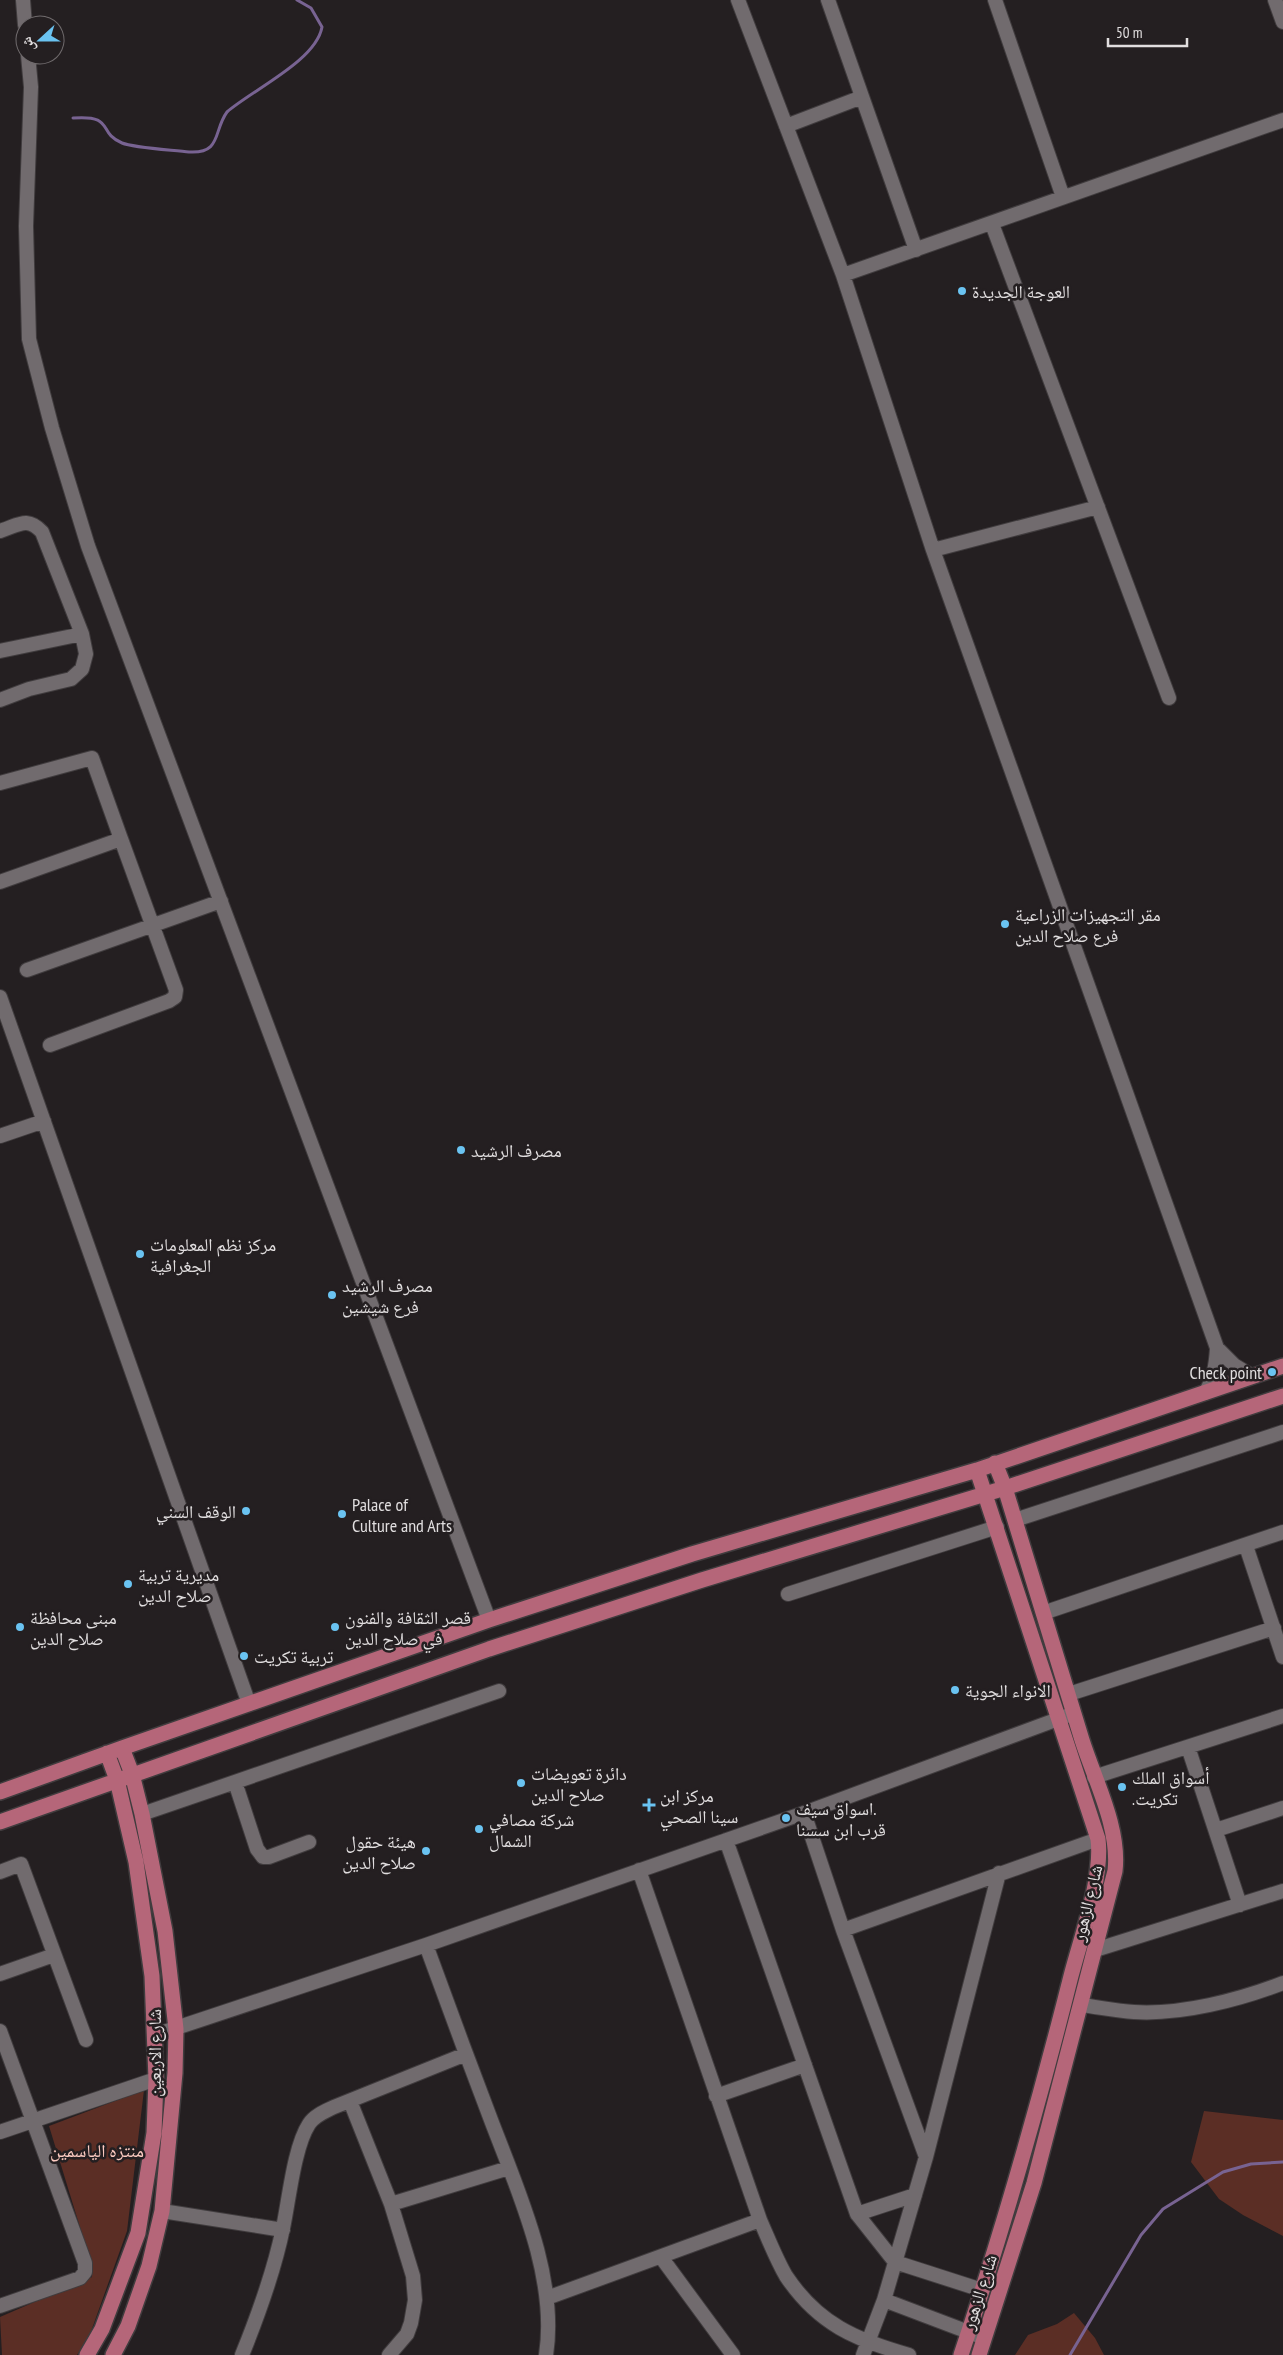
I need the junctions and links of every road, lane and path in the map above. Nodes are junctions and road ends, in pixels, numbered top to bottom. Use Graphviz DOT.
graph roads {
  1 [pos="23,0"];
  2 [pos="738,0"];
  3 [pos="828,0"];
  4 [pos="995,0"];
  5 [pos="1275,0"];
  6 [pos="24,15"];
  7 [pos="1283,22"];
  8 [pos="29,65"];
  9 [pos="862,97"];
  10 [pos="1283,120"];
  11 [pos="786,126"];
  12 [pos="1063,196"];
  13 [pos="992,224"];
  14 [pos="916,250"];
  15 [pos="843,275"];
  16 [pos="1098,508"];
  17 [pos="0,531"];
  18 [pos="933,550"];
  19 [pos="82,634"];
  20 [pos="0,651"];
  21 [pos="1169,698"];
  22 [pos="0,700"];
  23 [pos="0,783"];
  24 [pos="121,839"];
  25 [pos="0,882"];
  26 [pos="221,901"];
  27 [pos="152,924"];
  28 [pos="27,970"];
  29 [pos="0,997"];
  30 [pos="50,1045"];
  31 [pos="44,1121"];
  32 [pos="0,1136"];
  33 [pos="1217,1348"];
  34 [pos="1283,1366"];
  35 [pos="1252,1376"];
  36 [pos="1205,1393"];
  37 [pos="1283,1396"];
  38 [pos="1283,1432"];
  39 [pos="995,1463"];
  40 [pos="978,1470"];
  41 [pos="1005,1488"];
  42 [pos="986,1494"];
  43 [pos="1015,1520"];
  44 [pos="997,1527"];
  45 [pos="1283,1532"];
  46 [pos="1246,1546"];
  47 [pos="788,1594"];
  48 [pos="1043,1613"];
  49 [pos="489,1620"];
  50 [pos="1274,1628"];
  51 [pos="1283,1658"];
  52 [pos="499,1690"];
  53 [pos="1069,1694"];
  54 [pos="249,1704"];
  55 [pos="1074,1713"];
  56 [pos="1283,1716"];
  57 [pos="1060,1720"];
  58 [pos="1188,1747"];
  59 [pos="122,1748"];
  60 [pos="107,1753"];
  61 [pos="132,1774"];
  62 [pos="1094,1777"];
  63 [pos="117,1780"];
  64 [pos="235,1782"];
  65 [pos="0,1792"];
  66 [pos="1283,1808"];
  67 [pos="804,1813"];
  68 [pos="142,1814"];
  69 [pos="0,1822"];
  70 [pos="1216,1830"];
  71 [pos="1098,1839"];
  72 [pos="726,1840"];
  73 [pos="310,1842"];
  74 [pos="639,1870"];
  75 [pos="0,1872"];
  76 [pos="999,1873"];
  77 [pos="1283,1892"];
  78 [pos="1240,1905"];
  79 [pos="843,1930"];
  80 [pos="426,1945"];
  81 [pos="1095,1950"];
  82 [pos="54,1956"];
  83 [pos="0,1974"];
  84 [pos="1283,1984"];
  85 [pos="1081,2005"];
  86 [pos="176,2029"];
  87 [pos="0,2031"];
  88 [pos="155,2035"];
  89 [pos="86,2040"];
  90 [pos="466,2054"];
  91 [pos="805,2065"];
  92 [pos="156,2079"];
  93 [pos="716,2096"];
  94 [pos="350,2101"];
  95 [pos="33,2121"];
  96 [pos="0,2132"];
  97 [pos="926,2157"];
  98 [pos="509,2168"];
  99 [pos="915,2195"];
  100 [pos="390,2204"];
  101 [pos="162,2210"];
  102 [pos="857,2214"];
  103 [pos="760,2220"];
  104 [pos="283,2230"];
  105 [pos="661,2257"];
  106 [pos="896,2262"];
  107 [pos="982,2290"];
  108 [pos="547,2298"];
  109 [pos="884,2300"];
  110 [pos="0,2306"];
  111 [pos="969,2332"];
  112 [pos="984,2338"];
  113 [pos="866,2349"];
  114 [pos="87,2355"];
  115 [pos="113,2355"];
  116 [pos="242,2355"];
  117 [pos="389,2355"];
  118 [pos="546,2355"];
  119 [pos="732,2355"];
  120 [pos="909,2355"];
  121 [pos="961,2355"];
  122 [pos="979,2355"];
  1 -- 6 [label="street"];
  2 -- 11 [label="street"];
  3 -- 9 [label="street"];
  4 -- 12 [label="street"];
  5 -- 7 [label="street"];
  8 -- 26 [label="street"];
  9 -- 11 [label="street"];
  9 -- 14 [label="street"];
  10 -- 12 [label="street"];
  11 -- 15 [label="street"];
  12 -- 13 [label="street"];
  13 -- 14 [label="street"];
  13 -- 16 [label="street"];
  14 -- 15 [label="street"];
  15 -- 18 [label="street"];
  16 -- 18 [label="street"];
  16 -- 21 [label="street"];
  17 -- 19 [label="street"];
  18 -- 33 [label="street"];
  19 -- 20 [label="street"];
  19 -- 22 [label="street"];
  23 -- 24 [label="street"];
  24 -- 25 [label="street"];
  24 -- 27 [label="street"];
  26 -- 27 [label="street"];
  26 -- 49 [label="street"];
  27 -- 28 [label="street"];
  27 -- 30 [label="street"];
  29 -- 31 [label="street"];
  31 -- 32 [label="street"];
  31 -- 54 [label="street"];
  33 -- 35 [label="street"];
  33 -- 36 [label="street"];
  34 -- 35 [label="main road"];
  35 -- 36 [label="main road"];
  36 -- 39 [label="main road"];
  37 -- 41 [label="main road"];
  38 -- 43 [label="street"];
  39 -- 40 [label="main road"];
  39 -- 41 [label="main road, شارع الزهور"];
  40 -- 42 [label="main road, شارع الزهور"];
  40 -- 49 [label="main road"];
  41 -- 42 [label="main road"];
  41 -- 43 [label="main road, شارع الزهور"];
  42 -- 44 [label="main road, شارع الزهور"];
  42 -- 61 [label="main road"];
  43 -- 48 [label="main road, شارع الزهور"];
  44 -- 47 [label="street"];
  44 -- 57 [label="main road, شارع الزهور"];
  45 -- 46 [label="street"];
  46 -- 48 [label="street"];
  46 -- 50 [label="street"];
  48 -- 53 [label="main road, شارع الزهور"];
  49 -- 54 [label="main road"];
  50 -- 51 [label="street"];
  50 -- 53 [label="street"];
  52 -- 64 [label="street"];
  53 -- 55 [label="main road, شارع الزهور"];
  54 -- 59 [label="main road"];
  55 -- 57 [label="street"];
  55 -- 62 [label="main road, شارع الزهور"];
  56 -- 58 [label="street"];
  57 -- 67 [label="street"];
  57 -- 71 [label="main road, شارع الزهور"];
  58 -- 62 [label="street"];
  58 -- 70 [label="street"];
  59 -- 60 [label="main road"];
  59 -- 61 [label="main road, شارع الاربعين"];
  60 -- 63 [label="main road"];
  60 -- 65 [label="main road"];
  61 -- 63 [label="main road"];
  61 -- 68 [label="main road, شارع الاربعين"];
  62 -- 81 [label="main road, شارع الزهور"];
  63 -- 69 [label="main road"];
  63 -- 88 [label="main road"];
  64 -- 68 [label="street"];
  64 -- 73 [label="street"];
  66 -- 70 [label="street"];
  67 -- 72 [label="street"];
  67 -- 79 [label="street"];
  68 -- 86 [label="main road, شارع الاربعين"];
  70 -- 78 [label="street"];
  71 -- 76 [label="street"];
  71 -- 107 [label="main road, شارع الزهور"];
  72 -- 74 [label="street"];
  72 -- 91 [label="street"];
  74 -- 80 [label="street"];
  74 -- 93 [label="street"];
  75 -- 82 [label="street"];
  76 -- 79 [label="street"];
  76 -- 97 [label="street"];
  77 -- 78 [label="street"];
  78 -- 81 [label="street"];
  79 -- 97 [label="street"];
  80 -- 86 [label="street"];
  80 -- 90 [label="street"];
  81 -- 85 [label="main road, شارع الزهور"];
  82 -- 83 [label="street"];
  82 -- 89 [label="street"];
  84 -- 85 [label="street"];
  85 -- 112 [label="main road, شارع الزهور"];
  86 -- 88 [label="street"];
  86 -- 101 [label="main road, شارع الاربعين"];
  87 -- 95 [label="street"];
  88 -- 92 [label="main road"];
  90 -- 94 [label="street"];
  90 -- 98 [label="street"];
  91 -- 93 [label="street"];
  91 -- 102 [label="street"];
  92 -- 95 [label="street"];
  92 -- 114 [label="main road"];
  93 -- 103 [label="street"];
  94 -- 100 [label="street"];
  94 -- 104 [label="street"];
  95 -- 96 [label="street"];
  95 -- 110 [label="street"];
  97 -- 99 [label="street"];
  98 -- 100 [label="street"];
  98 -- 108 [label="street"];
  99 -- 102 [label="street"];
  99 -- 106 [label="street"];
  100 -- 117 [label="street"];
  101 -- 104 [label="street"];
  101 -- 115 [label="main road, شارع الاربعين"];
  102 -- 106 [label="street"];
  103 -- 105 [label="street"];
  103 -- 113 [label="street"];
  104 -- 116 [label="street"];
  105 -- 108 [label="street"];
  105 -- 119 [label="street"];
  106 -- 107 [label="street"];
  106 -- 109 [label="street"];
  107 -- 111 [label="main road, شارع الزهور"];
  108 -- 118 [label="street"];
  109 -- 111 [label="street"];
  109 -- 113 [label="street"];
  111 -- 112 [label="street"];
  111 -- 121 [label="main road, شارع الزهور"];
  112 -- 122 [label="main road, شارع الزهور"];
  113 -- 120 [label="street"];
}
